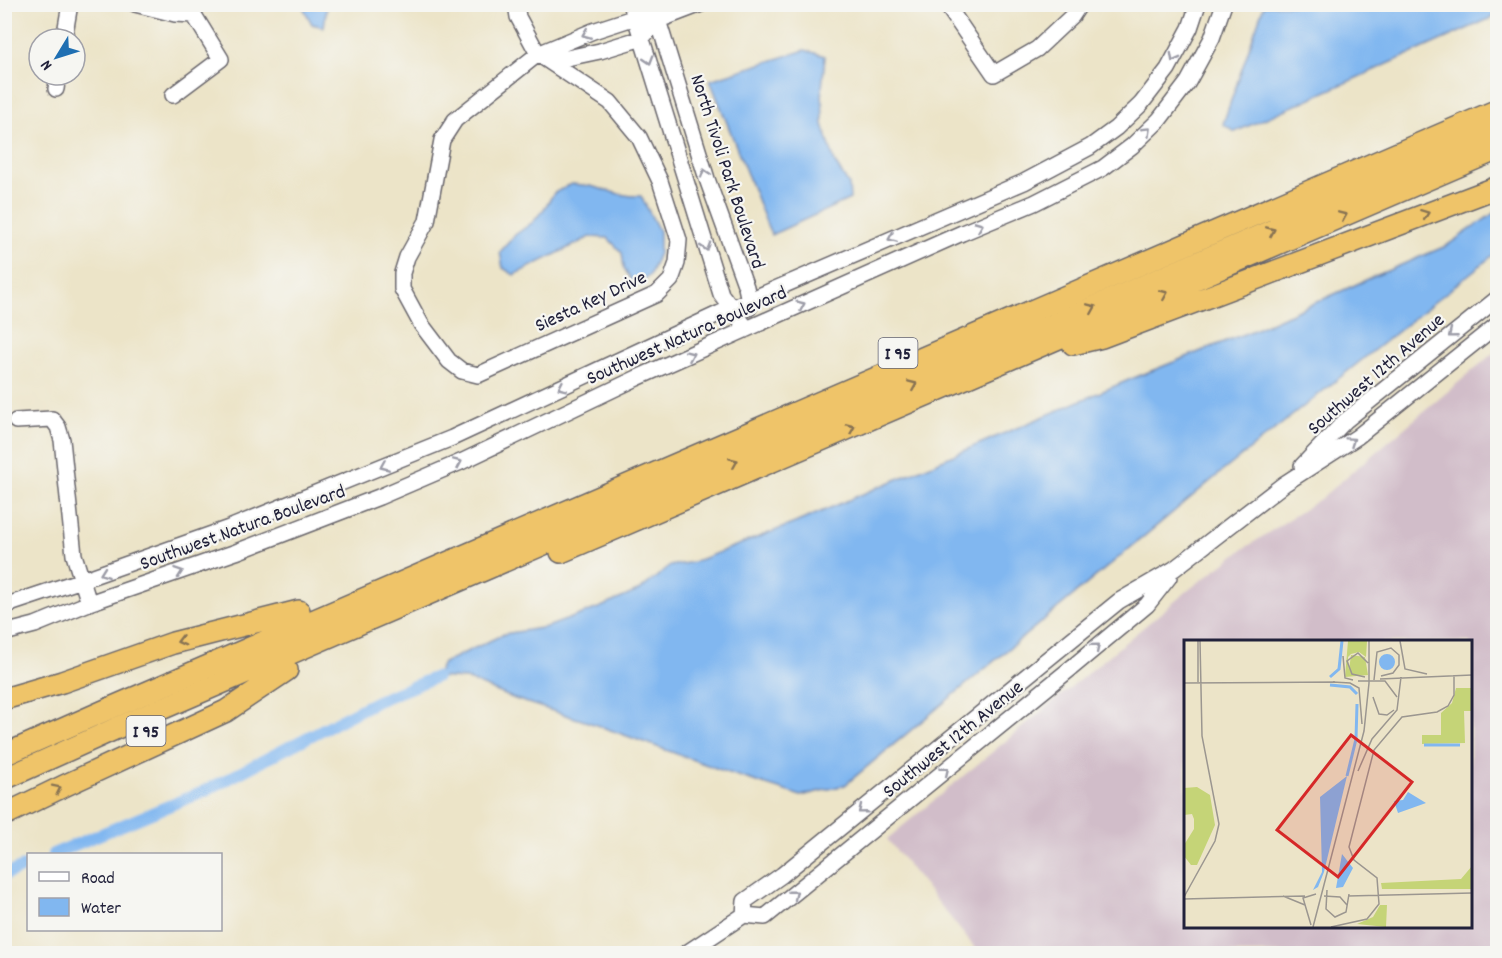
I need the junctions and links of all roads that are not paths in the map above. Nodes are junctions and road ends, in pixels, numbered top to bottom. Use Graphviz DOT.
graph roads {
  1 [pos="70,4"];
  2 [pos="135,4"];
  3 [pos="516,4"];
  4 [pos="653,4"];
  5 [pos="701,4"];
  6 [pos="946,4"];
  7 [pos="1080,4"];
  8 [pos="1198,4"];
  9 [pos="1224,4"];
  10 [pos="633,11"];
  11 [pos="659,20"];
  12 [pos="66,27"];
  13 [pos="642,38"];
  14 [pos="538,54"];
  15 [pos="173,95"];
  16 [pos="1497,95"];
  17 [pos="1497,110"];
  18 [pos="688,117"];
  19 [pos="668,123"];
  20 [pos="1497,133"];
  21 [pos="1497,149"];
  22 [pos="1497,187"];
  23 [pos="715,201"];
  24 [pos="694,208"];
  25 [pos="1497,298"];
  26 [pos="749,301"];
  27 [pos="731,308"];
  28 [pos="1497,324"];
  29 [pos="747,329"];
  30 [pos="1014,358"];
  31 [pos="16,421"];
  32 [pos="1284,484"];
  33 [pos="1174,570"];
  34 [pos="82,580"];
  35 [pos="89,603"];
  36 [pos="4,606"];
  37 [pos="299,611"];
  38 [pos="4,633"];
  39 [pos="287,670"];
  40 [pos="4,699"];
  41 [pos="4,740"];
  42 [pos="4,755"];
  43 [pos="4,778"];
  44 [pos="4,794"];
  45 [pos="4,815"];
  46 [pos="744,915"];
  47 [pos="686,954"];
  1 -- 12 [label="street"];
  2 -- 15 [label="street"];
  3 -- 14 [label="street, Siesta Key Drive"];
  4 -- 11 [label="street, North Tivoli Park Boulevard"];
  5 -- 11 [label="street"];
  6 -- 7 [label="street"];
  8 -- 26 [label="street, Southwest Natura Boulevard, one-way"];
  29 -- 9 [label="street, Southwest Natura Boulevard, one-way"];
  10 -- 11 [label="street"];
  10 -- 13 [label="street"];
  10 -- 14 [label="street, one-way"];
  11 -- 13 [label="street"];
  11 -- 18 [label="street, North Tivoli Park Boulevard"];
  13 -- 14 [label="street"];
  13 -- 19 [label="street, one-way"];
  14 -- 14 [label="street, Siesta Key Drive"];
  16 -- 37 [label="highway, I 95"];
  17 -- 42 [label="highway"];
  18 -- 19 [label="street"];
  23 -- 18 [label="street, North Tivoli Park Boulevard, one-way"];
  19 -- 24 [label="street"];
  43 -- 20 [label="highway, one-way"];
  30 -- 21 [label="highway, I 95, one-way"];
  30 -- 22 [label="highway, one-way"];
  23 -- 24 [label="street"];
  23 -- 26 [label="street, North Tivoli Park Boulevard"];
  24 -- 27 [label="street, one-way"];
  25 -- 32 [label="street, Southwest 12th Avenue, one-way"];
  26 -- 27 [label="street, Southwest Natura Boulevard"];
  26 -- 29 [label="street, North Tivoli Park Boulevard"];
  27 -- 29 [label="street"];
  27 -- 34 [label="street, Southwest Natura Boulevard, one-way"];
  32 -- 28 [label="street, Southwest 12th Avenue, one-way"];
  35 -- 29 [label="street, Southwest Natura Boulevard, one-way"];
  39 -- 30 [label="highway, I 95, one-way"];
  31 -- 34 [label="street"];
  32 -- 33 [label="street, Southwest 12th Avenue"];
  33 -- 46 [label="street, Southwest 12th Avenue, one-way"];
  46 -- 33 [label="street, Southwest 12th Avenue, one-way"];
  34 -- 35 [label="street"];
  34 -- 36 [label="street, Southwest Natura Boulevard"];
  35 -- 38 [label="street, Southwest Natura Boulevard"];
  37 -- 40 [label="highway, one-way"];
  37 -- 41 [label="highway, I 95"];
  39 -- 44 [label="highway, I 95"];
  45 -- 39 [label="highway, one-way"];
  46 -- 47 [label="street, Southwest 12th Avenue"];
}
